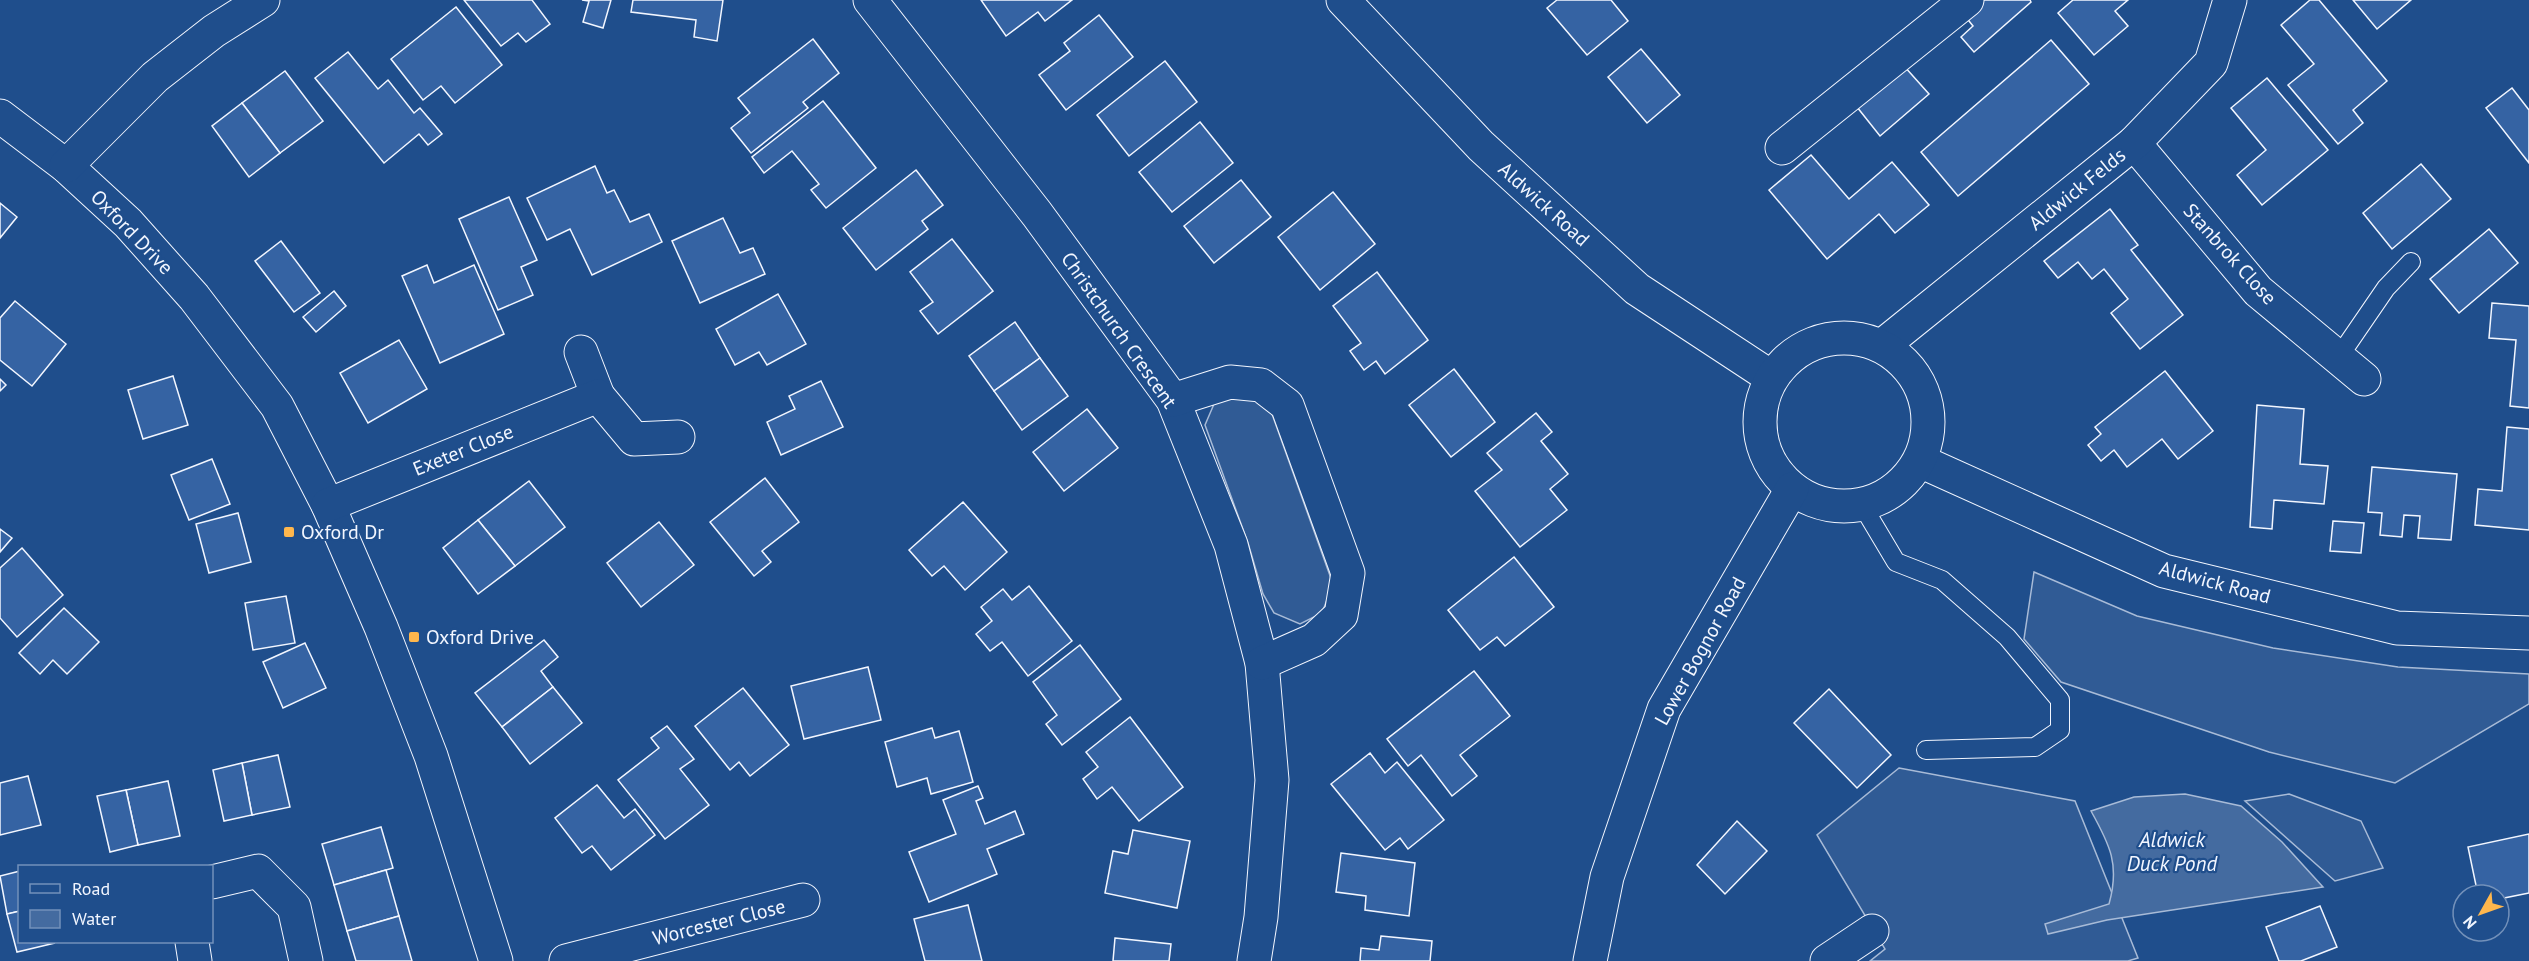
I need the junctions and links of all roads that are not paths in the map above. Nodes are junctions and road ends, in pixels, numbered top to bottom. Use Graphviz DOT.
graph roads {
  1 [pos="263,0"];
  2 [pos="870,0"];
  3 [pos="1343,0"];
  4 [pos="1967,0"];
  5 [pos="2230,0"];
  6 [pos="0,116"];
  7 [pos="2134,143"];
  8 [pos="1782,148"];
  9 [pos="66,166"];
  10 [pos="2411,262"];
  11 [pos="1882,346"];
  12 [pos="581,352"];
  13 [pos="2338,358"];
  14 [pos="1771,377"];
  15 [pos="2364,379"];
  16 [pos="598,396"];
  17 [pos="1173,400"];
  18 [pos="678,437"];
  19 [pos="1920,460"];
  20 [pos="1792,489"];
  21 [pos="328,505"];
  22 [pos="1862,505"];
  23 [pos="2529,633"];
  24 [pos="1262,663"];
  25 [pos="1926,750"];
  26 [pos="213,882"];
  27 [pos="803,900"];
  28 [pos="1872,931"];
  29 [pos="192,943"];
  30 [pos="195,961"];
  31 [pos="306,961"];
  32 [pos="496,961"];
  33 [pos="566,961"];
  34 [pos="1254,961"];
  35 [pos="1590,961"];
  36 [pos="1827,961"];
  1 -- 9 [label="street"];
  2 -- 17 [label="street, Christchurch Crescent"];
  3 -- 14 [label="street, Aldwick Road"];
  4 -- 8 [label="street"];
  5 -- 7 [label="street, Aldwick Felds"];
  6 -- 9 [label="street, Oxford Drive"];
  7 -- 11 [label="street, Aldwick Felds"];
  7 -- 13 [label="street, Stanbrok Close"];
  9 -- 21 [label="street, Oxford Drive"];
  10 -- 13 [label="lane"];
  11 -- 14 [label="street"];
  11 -- 19 [label="street"];
  12 -- 16 [label="street"];
  13 -- 15 [label="street, Stanbrok Close"];
  14 -- 20 [label="street"];
  16 -- 18 [label="street"];
  16 -- 21 [label="street, Exeter Close"];
  17 -- 24 [label="street, Christchurch Crescent"];
  17 -- 24 [label="street"];
  19 -- 22 [label="street"];
  19 -- 23 [label="street, Aldwick Road"];
  20 -- 22 [label="street"];
  20 -- 35 [label="street, Lower Bognor Road"];
  21 -- 32 [label="street, Oxford Drive"];
  22 -- 25 [label="lane"];
  24 -- 34 [label="street, Christchurch Crescent"];
  26 -- 31 [label="street"];
  27 -- 33 [label="street, Worcester Close"];
  28 -- 36 [label="street"];
  29 -- 30 [label="street"];
}
